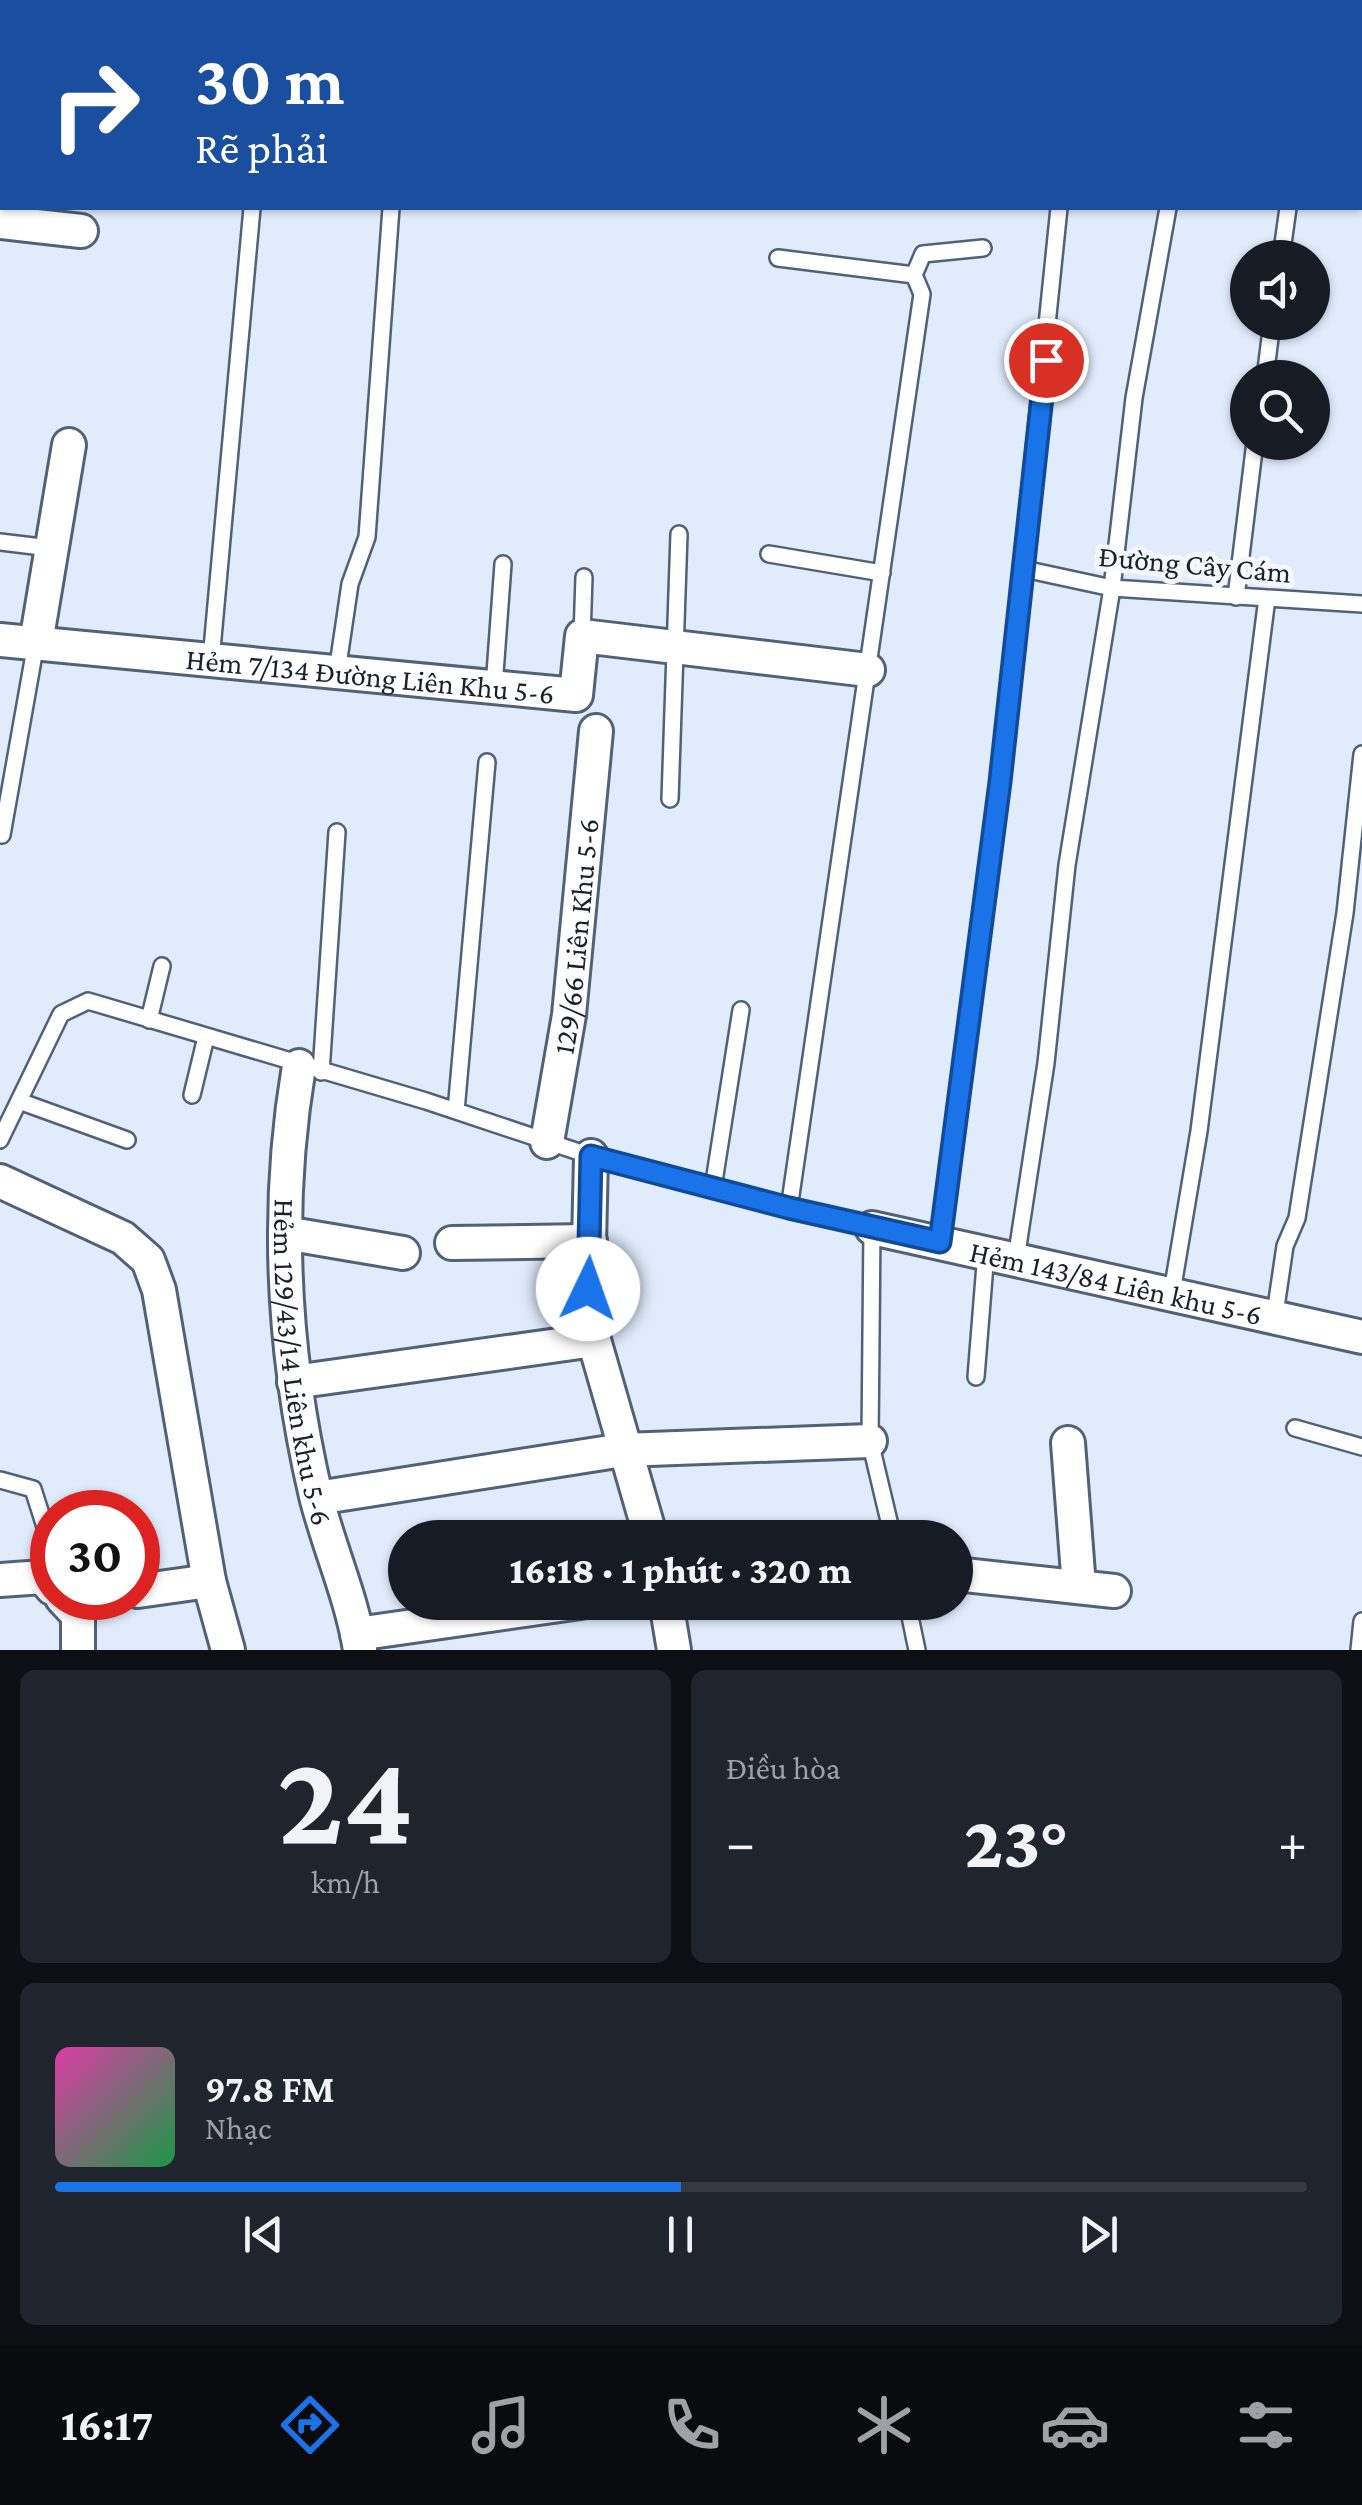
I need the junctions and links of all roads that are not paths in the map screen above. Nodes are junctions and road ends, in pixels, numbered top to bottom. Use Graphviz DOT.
graph roads {
  1 [pos="252,210"];
  2 [pos="390,210"];
  3 [pos="1059,210"];
  4 [pos="1168,210"];
  5 [pos="1288,210"];
  6 [pos="0,222"];
  7 [pos="81,232"];
  8 [pos="1284,240"];
  9 [pos="984,248"];
  10 [pos="778,258"];
  11 [pos="914,276"];
  12 [pos="68,445"];
  13 [pos="1254,460"];
  14 [pos="679,534"];
  15 [pos="0,542"];
  16 [pos="50,548"];
  17 [pos="769,554"];
  18 [pos="503,564"];
  19 [pos="1024,569"];
  20 [pos="882,573"];
  21 [pos="584,577"];
  22 [pos="1112,588"];
  23 [pos="1236,597"];
  24 [pos="1267,598"];
  25 [pos="1362,604"];
  26 [pos="582,636"];
  27 [pos="0,640"];
  28 [pos="36,643"];
  29 [pos="676,647"];
  30 [pos="211,660"];
  31 [pos="868,670"];
  32 [pos="337,672"];
  33 [pos="494,687"];
  34 [pos="596,731"];
  35 [pos="1362,754"];
  36 [pos="487,762"];
  37 [pos="670,799"];
  38 [pos="337,832"];
  39 [pos="2,834"];
  40 [pos="162,966"];
  41 [pos="740,1010"];
  42 [pos="149,1020"];
  43 [pos="206,1037"];
  44 [pos="310,1069"];
  45 [pos="192,1095"];
  46 [pos="18,1101"];
  47 [pos="456,1111"];
  48 [pos="0,1140"];
  49 [pos="128,1140"];
  50 [pos="547,1142"];
  51 [pos="591,1156"];
  52 [pos="0,1180"];
  53 [pos="713,1188"];
  54 [pos="789,1208"];
  55 [pos="872,1228"];
  56 [pos="285,1233"];
  57 [pos="590,1241"];
  58 [pos="940,1242"];
  59 [pos="452,1243"];
  60 [pos="403,1253"];
  61 [pos="1001,1256"];
  62 [pos="1172,1292"];
  63 [pos="1276,1314"];
  64 [pos="1362,1336"];
  65 [pos="594,1340"];
  66 [pos="976,1377"];
  67 [pos="294,1382"];
  68 [pos="1295,1428"];
  69 [pos="870,1441"];
  70 [pos="1068,1443"];
  71 [pos="1362,1447"];
  72 [pos="624,1450"];
  73 [pos="0,1480"];
  74 [pos="32,1490"];
  75 [pos="317,1498"];
  76 [pos="645,1520"];
  77 [pos="889,1520"];
  78 [pos="973,1576"];
  79 [pos="0,1580"];
  80 [pos="209,1581"];
  81 [pos="30,1586"];
  82 [pos="1079,1587"];
  83 [pos="160,1588"];
  84 [pos="1114,1590"];
  85 [pos="78,1620"];
  86 [pos="481,1620"];
  87 [pos="669,1620"];
  88 [pos="911,1620"];
  89 [pos="1362,1621"];
  90 [pos="358,1642"];
  91 [pos="78,1650"];
  92 [pos="228,1650"];
  93 [pos="674,1650"];
  94 [pos="917,1650"];
  95 [pos="1359,1650"];
  1 -- 30 [label="lane"];
  2 -- 32 [label="lane"];
  3 -- 19 [label="lane"];
  4 -- 22 [label="lane"];
  5 -- 8 [label="lane"];
  6 -- 7 [label="street"];
  9 -- 11 [label="lane"];
  10 -- 11 [label="lane"];
  11 -- 20 [label="lane"];
  12 -- 16 [label="street"];
  13 -- 23 [label="lane"];
  14 -- 29 [label="lane"];
  15 -- 16 [label="lane"];
  16 -- 28 [label="street"];
  17 -- 20 [label="lane"];
  18 -- 33 [label="lane"];
  19 -- 22 [label="lane, Đường Cây Cám"];
  19 -- 58 [label="lane"];
  20 -- 31 [label="lane"];
  21 -- 26 [label="lane"];
  22 -- 23 [label="lane, Đường Cây Cám"];
  22 -- 61 [label="lane"];
  23 -- 24 [label="lane, Đường Cây Cám"];
  24 -- 25 [label="lane, Đường Cây Cám"];
  24 -- 62 [label="lane"];
  26 -- 29 [label="street"];
  26 -- 33 [label="street, Hẻm 7/134 Đường Liên Khu 5-6"];
  27 -- 28 [label="street, Hẻm 7/134 Đường Liên Khu 5-6"];
  28 -- 30 [label="street, Hẻm 7/134 Đường Liên Khu 5-6"];
  28 -- 39 [label="lane"];
  29 -- 31 [label="street"];
  29 -- 37 [label="lane"];
  30 -- 32 [label="street, Hẻm 7/134 Đường Liên Khu 5-6"];
  31 -- 54 [label="lane"];
  32 -- 33 [label="street, Hẻm 7/134 Đường Liên Khu 5-6"];
  34 -- 50 [label="street, 129/66 Liên Khu 5-6"];
  35 -- 63 [label="lane"];
  36 -- 47 [label="lane"];
  38 -- 44 [label="lane"];
  40 -- 42 [label="lane"];
  41 -- 53 [label="lane"];
  42 -- 43 [label="lane"];
  42 -- 46 [label="lane"];
  43 -- 44 [label="lane"];
  43 -- 45 [label="lane"];
  44 -- 47 [label="lane"];
  44 -- 56 [label="street, Hẻm 129/43/14 Liên khu 5-6"];
  46 -- 48 [label="lane"];
  46 -- 49 [label="lane"];
  47 -- 50 [label="lane"];
  50 -- 51 [label="lane"];
  51 -- 53 [label="lane"];
  51 -- 57 [label="street"];
  52 -- 80 [label="street"];
  53 -- 54 [label="lane"];
  54 -- 55 [label="lane"];
  55 -- 58 [label="street, Hẻm 143/84 Liên khu 5-6"];
  55 -- 69 [label="lane"];
  56 -- 60 [label="street"];
  56 -- 67 [label="street, Hẻm 129/43/14 Liên khu 5-6"];
  57 -- 59 [label="street"];
  57 -- 65 [label="street"];
  58 -- 61 [label="street, Hẻm 143/84 Liên khu 5-6"];
  61 -- 62 [label="street, Hẻm 143/84 Liên khu 5-6"];
  61 -- 66 [label="lane"];
  62 -- 63 [label="street, Hẻm 143/84 Liên khu 5-6"];
  63 -- 64 [label="street, Hẻm 143/84 Liên khu 5-6"];
  65 -- 67 [label="street"];
  65 -- 72 [label="street"];
  67 -- 75 [label="street, Hẻm 129/43/14 Liên khu 5-6"];
  68 -- 71 [label="lane"];
  69 -- 72 [label="street"];
  69 -- 77 [label="lane"];
  70 -- 82 [label="street"];
  72 -- 75 [label="street"];
  72 -- 76 [label="street"];
  73 -- 74 [label="lane"];
  75 -- 90 [label="street, Hẻm 129/43/14 Liên khu 5-6"];
  78 -- 82 [label="street"];
  79 -- 81 [label="street"];
  80 -- 83 [label="street"];
  80 -- 92 [label="street"];
  82 -- 84 [label="street"];
  85 -- 91 [label="street"];
  86 -- 90 [label="street"];
  87 -- 93 [label="street"];
  88 -- 94 [label="lane"];
  89 -- 95 [label="lane"];
}
